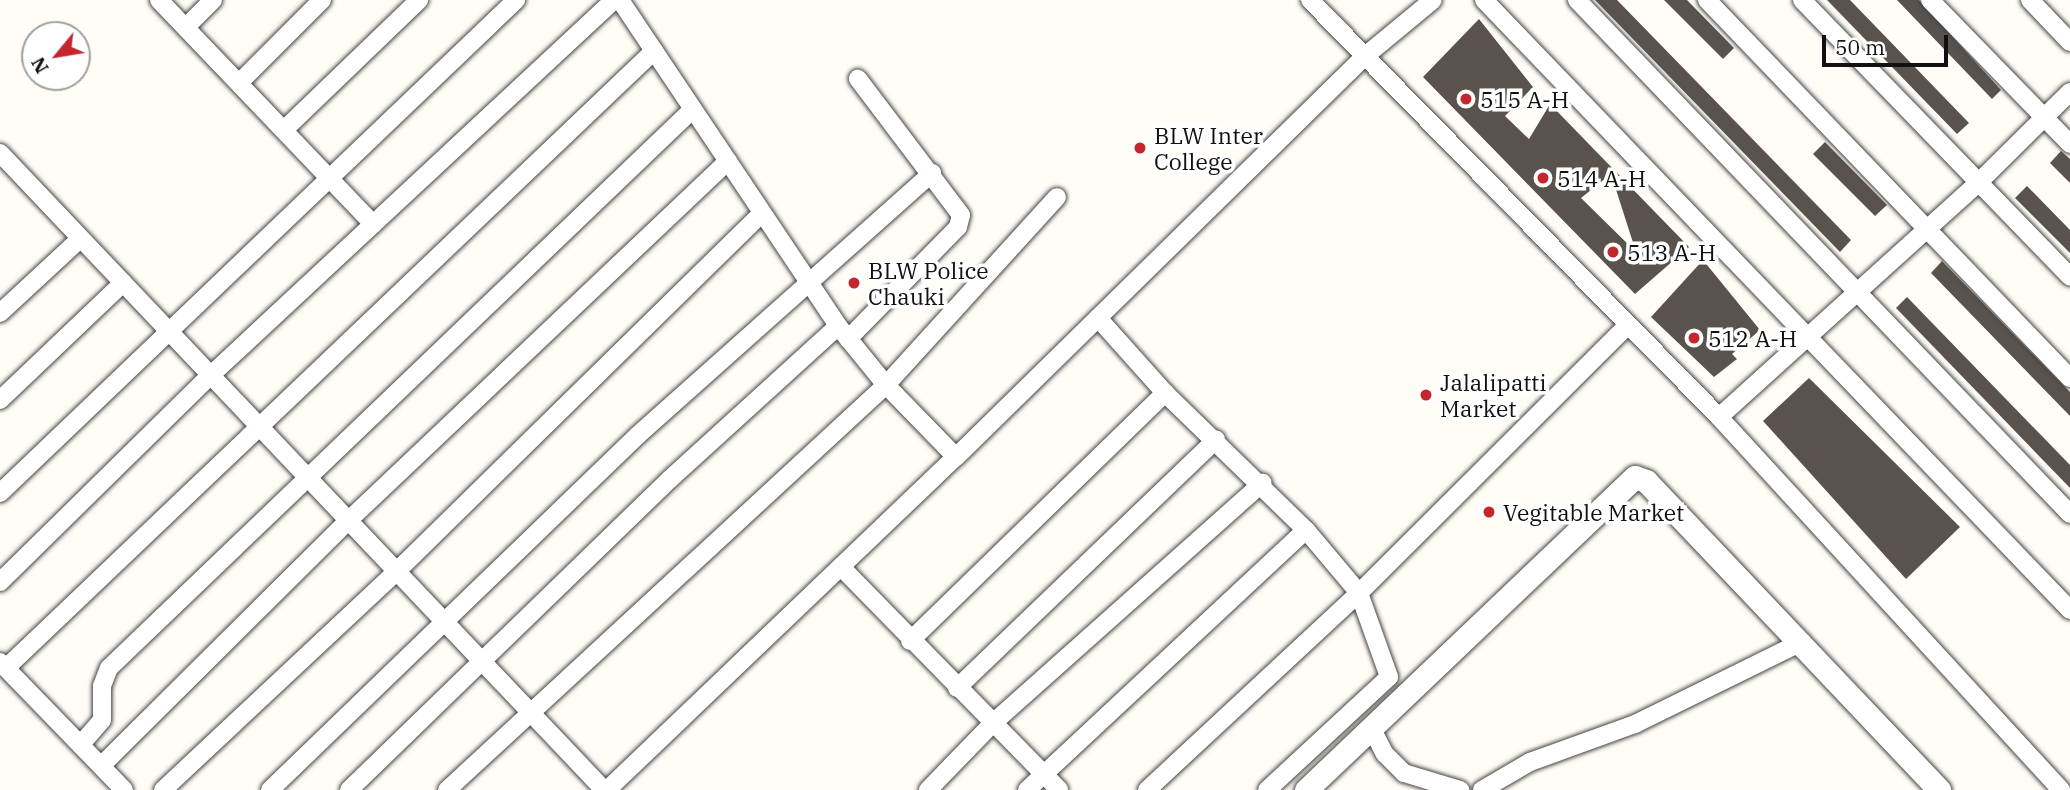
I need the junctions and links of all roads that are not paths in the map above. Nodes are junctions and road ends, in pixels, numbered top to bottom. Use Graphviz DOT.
graph roads {
  1 [pos="159,0"];
  2 [pos="213,0"];
  3 [pos="323,0"];
  4 [pos="419,0"];
  5 [pos="516,0"];
  6 [pos="614,0"];
  7 [pos="620,0"];
  8 [pos="1310,0"];
  9 [pos="1433,0"];
  10 [pos="1484,0"];
  11 [pos="1577,0"];
  12 [pos="1707,0"];
  13 [pos="1802,0"];
  14 [pos="1930,0"];
  15 [pos="2030,0"];
  16 [pos="186,27"];
  17 [pos="2070,42"];
  18 [pos="653,51"];
  19 [pos="1364,57"];
  20 [pos="858,79"];
  21 [pos="240,82"];
  22 [pos="2070,92"];
  23 [pos="692,109"];
  24 [pos="2045,118"];
  25 [pos="286,128"];
  26 [pos="2070,144"];
  27 [pos="0,152"];
  28 [pos="728,161"];
  29 [pos="932,173"];
  30 [pos="333,180"];
  31 [pos="1979,182"];
  32 [pos="1057,197"];
  33 [pos="761,214"];
  34 [pos="373,224"];
  35 [pos="1926,228"];
  36 [pos="80,239"];
  37 [pos="2070,277"];
  38 [pos="806,282"];
  39 [pos="123,284"];
  40 [pos="1859,293"];
  41 [pos="0,313"];
  42 [pos="1098,318"];
  43 [pos="1628,325"];
  44 [pos="168,331"];
  45 [pos="843,333"];
  46 [pos="1808,338"];
  47 [pos="211,375"];
  48 [pos="2070,378"];
  49 [pos="886,385"];
  50 [pos="1166,393"];
  51 [pos="0,400"];
  52 [pos="1719,417"];
  53 [pos="258,424"];
  54 [pos="1216,440"];
  55 [pos="956,457"];
  56 [pos="308,476"];
  57 [pos="1262,483"];
  58 [pos="0,493"];
  59 [pos="2070,514"];
  60 [pos="349,520"];
  61 [pos="1306,530"];
  62 [pos="841,567"];
  63 [pos="397,571"];
  64 [pos="0,582"];
  65 [pos="1359,593"];
  66 [pos="2070,610"];
  67 [pos="446,621"];
  68 [pos="910,641"];
  69 [pos="1802,642"];
  70 [pos="483,660"];
  71 [pos="3,665"];
  72 [pos="957,688"];
  73 [pos="531,710"];
  74 [pos="993,723"];
  75 [pos="1371,727"];
  76 [pos="82,743"];
  77 [pos="103,765"];
  78 [pos="1043,774"];
  79 [pos="124,790"];
  80 [pos="163,790"];
  81 [pos="270,790"];
  82 [pos="349,790"];
  83 [pos="447,790"];
  84 [pos="606,790"];
  85 [pos="928,790"];
  86 [pos="1027,790"];
  87 [pos="1059,790"];
  88 [pos="1147,790"];
  89 [pos="1267,790"];
  90 [pos="1306,790"];
  91 [pos="1460,790"];
  92 [pos="1482,790"];
  93 [pos="1939,790"];
  94 [pos="2061,790"];
  1 -- 16 [label="street"];
  2 -- 16 [label="street"];
  3 -- 21 [label="street"];
  4 -- 25 [label="street"];
  5 -- 30 [label="street"];
  6 -- 34 [label="street"];
  7 -- 18 [label="street"];
  8 -- 19 [label="street"];
  9 -- 19 [label="street"];
  10 -- 46 [label="street"];
  11 -- 40 [label="street"];
  12 -- 35 [label="street"];
  13 -- 31 [label="street"];
  14 -- 24 [label="street"];
  15 -- 17 [label="street"];
  16 -- 21 [label="street"];
  18 -- 23 [label="street"];
  18 -- 53 [label="street"];
  19 -- 42 [label="street"];
  19 -- 43 [label="street"];
  20 -- 29 [label="street"];
  21 -- 25 [label="street"];
  22 -- 24 [label="street"];
  23 -- 28 [label="street"];
  23 -- 56 [label="street"];
  24 -- 26 [label="street"];
  24 -- 31 [label="street"];
  25 -- 30 [label="street"];
  27 -- 36 [label="street"];
  28 -- 33 [label="street"];
  28 -- 60 [label="street"];
  29 -- 38 [label="street"];
  29 -- 45 [label="street"];
  30 -- 34 [label="street"];
  30 -- 44 [label="street"];
  31 -- 35 [label="street"];
  31 -- 37 [label="street"];
  32 -- 49 [label="street"];
  33 -- 38 [label="street"];
  33 -- 63 [label="street"];
  34 -- 47 [label="street"];
  35 -- 40 [label="street"];
  35 -- 48 [label="street"];
  36 -- 39 [label="street"];
  36 -- 41 [label="street"];
  38 -- 45 [label="street"];
  38 -- 67 [label="street"];
  39 -- 44 [label="street"];
  39 -- 51 [label="street"];
  40 -- 46 [label="street"];
  40 -- 59 [label="street"];
  42 -- 50 [label="street"];
  42 -- 55 [label="street"];
  43 -- 52 [label="street"];
  43 -- 65 [label="street"];
  44 -- 47 [label="street"];
  44 -- 58 [label="street"];
  45 -- 49 [label="street"];
  45 -- 70 [label="street"];
  46 -- 52 [label="street"];
  46 -- 66 [label="street"];
  47 -- 53 [label="street"];
  47 -- 64 [label="street"];
  49 -- 55 [label="street"];
  49 -- 73 [label="street"];
  50 -- 54 [label="street"];
  50 -- 68 [label="street"];
  52 -- 94 [label="street"];
  53 -- 56 [label="street"];
  53 -- 71 [label="street"];
  54 -- 57 [label="street"];
  54 -- 72 [label="street"];
  55 -- 62 [label="street"];
  56 -- 60 [label="street"];
  56 -- 76 [label="street"];
  57 -- 61 [label="street"];
  57 -- 74 [label="street"];
  60 -- 63 [label="street"];
  60 -- 77 [label="street"];
  61 -- 65 [label="street"];
  61 -- 78 [label="street"];
  62 -- 68 [label="street"];
  62 -- 84 [label="street"];
  63 -- 67 [label="street"];
  63 -- 80 [label="street"];
  65 -- 88 [label="street"];
  65 -- 89 [label="street"];
  67 -- 70 [label="street"];
  67 -- 81 [label="street"];
  68 -- 72 [label="street"];
  69 -- 75 [label="street"];
  69 -- 92 [label="street"];
  69 -- 93 [label="street"];
  70 -- 73 [label="street"];
  70 -- 82 [label="street"];
  71 -- 76 [label="street"];
  72 -- 74 [label="street"];
  73 -- 83 [label="street"];
  73 -- 84 [label="street"];
  74 -- 78 [label="street"];
  74 -- 85 [label="street"];
  75 -- 90 [label="street"];
  75 -- 91 [label="street"];
  76 -- 77 [label="street"];
  77 -- 79 [label="street"];
  78 -- 86 [label="street"];
  78 -- 87 [label="street"];
}
